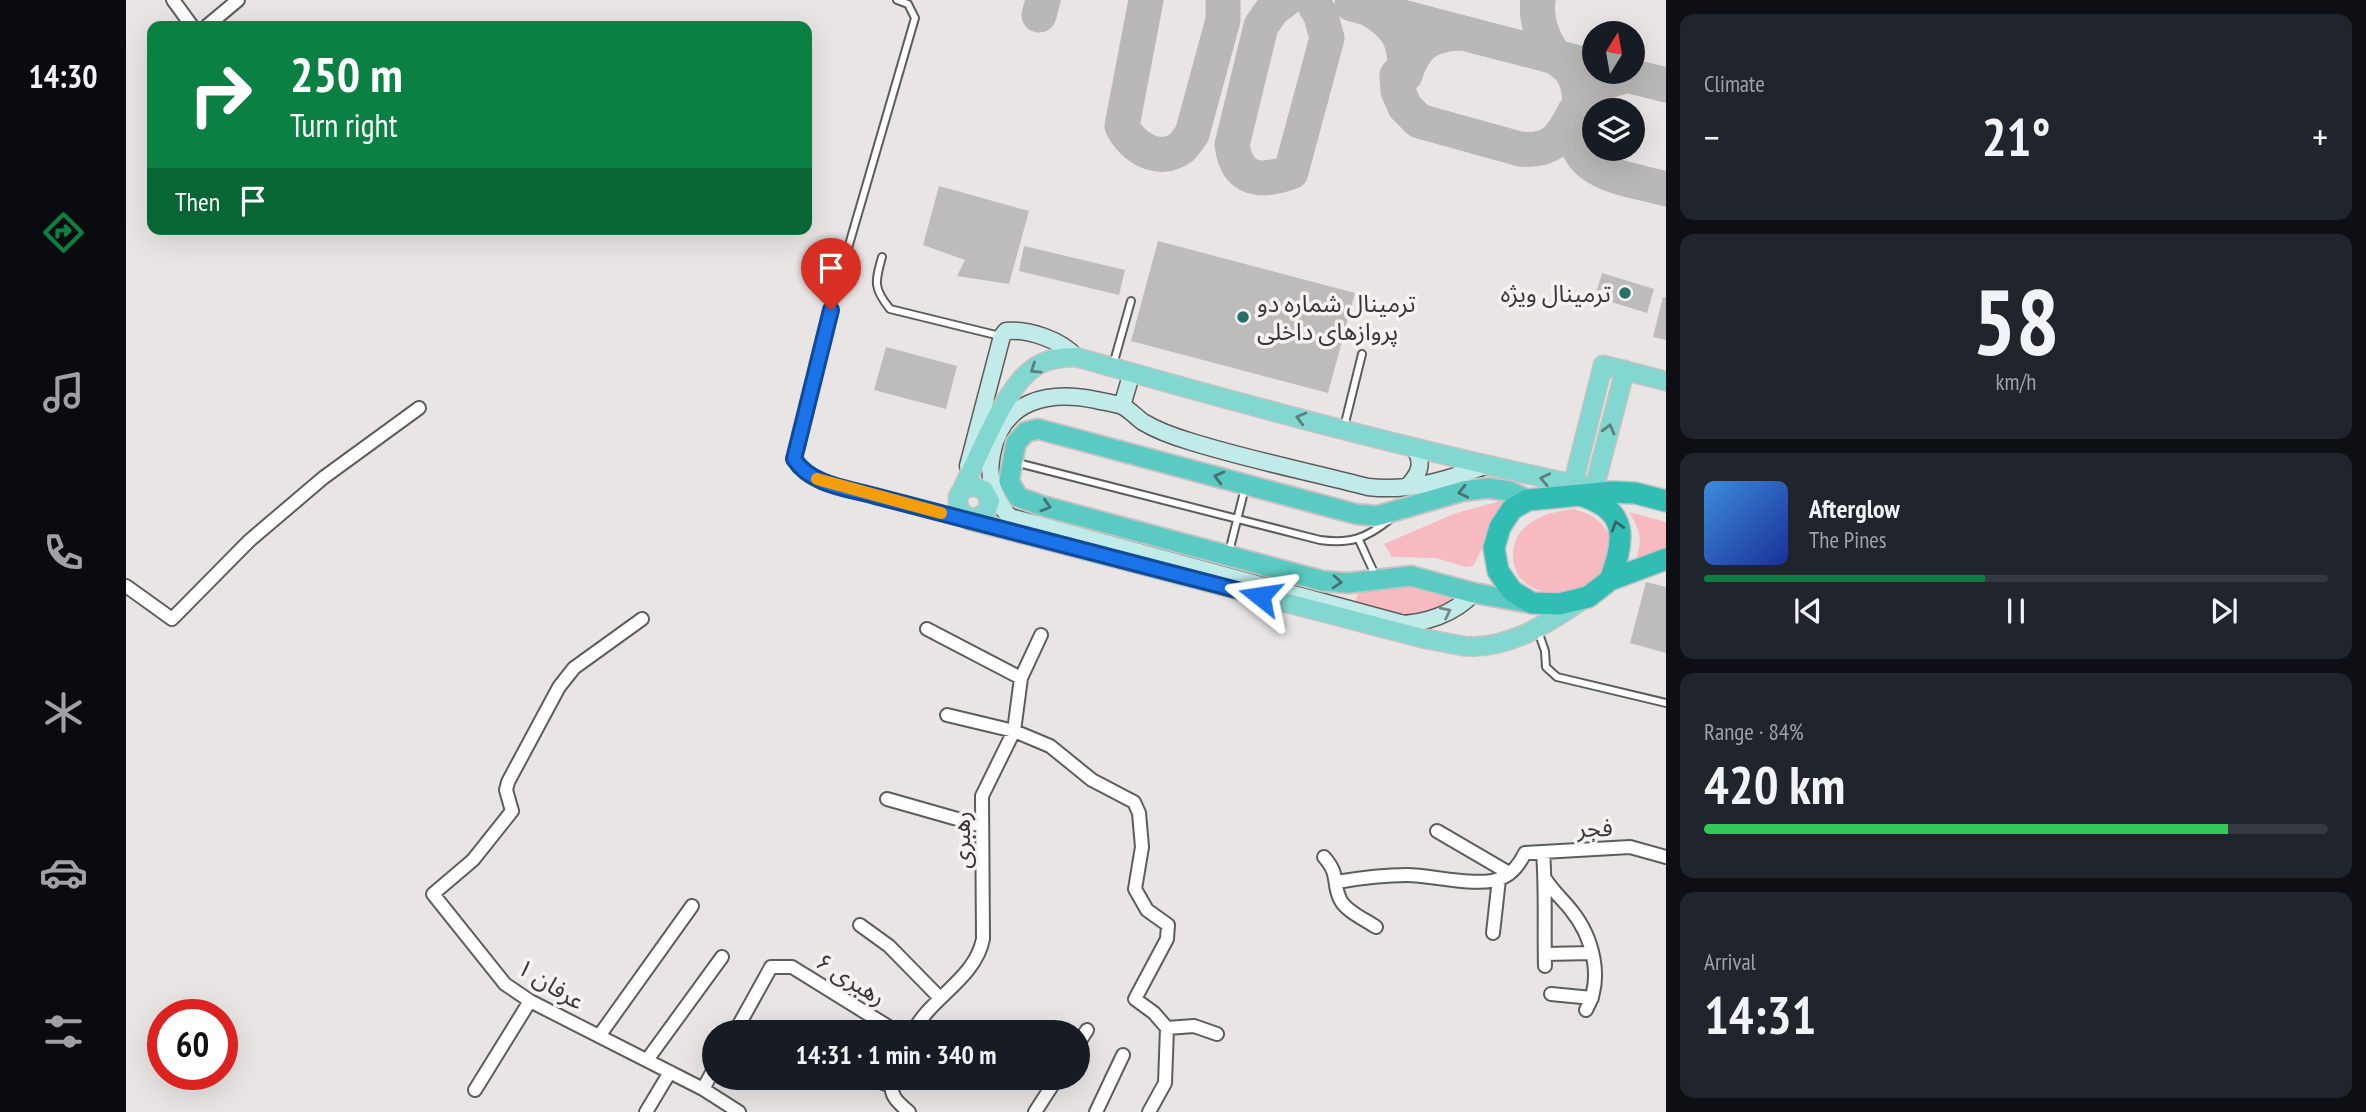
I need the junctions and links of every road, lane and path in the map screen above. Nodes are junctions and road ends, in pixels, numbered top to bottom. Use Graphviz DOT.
graph roads {
  1 [pos="173,0"];
  2 [pos="238,0"];
  3 [pos="897,0"];
  4 [pos="188,21"];
  5 [pos="213,21"];
  6 [pos="882,257"];
  7 [pos="1130,301"];
  8 [pos="1002,336"];
  9 [pos="1362,355"];
  10 [pos="1076,357"];
  11 [pos="1113,367"];
  12 [pos="1132,372"];
  13 [pos="1666,381"];
  14 [pos="1122,406"];
  15 [pos="419,408"];
  16 [pos="1343,429"];
  17 [pos="1415,449"];
  18 [pos="1012,461"];
  19 [pos="1485,466"];
  20 [pos="1246,484"];
  21 [pos="1408,486"];
  22 [pos="1589,490"];
  23 [pos="961,491"];
  24 [pos="1528,500"];
  25 [pos="1666,501"];
  26 [pos="1399,512"];
  27 [pos="968,519"];
  28 [pos="1237,519"];
  29 [pos="1359,540"];
  30 [pos="1228,554"];
  31 [pos="1666,559"];
  32 [pos="1377,579"];
  33 [pos="1611,580"];
  34 [pos="126,586"];
  35 [pos="1474,593"];
  36 [pos="1588,597"];
  37 [pos="1532,603"];
  38 [pos="642,619"];
  39 [pos="1365,623"];
  40 [pos="1404,624"];
  41 [pos="927,629"];
  42 [pos="1537,630"];
  43 [pos="1041,635"];
  44 [pos="1021,678"];
  45 [pos="1666,703"];
  46 [pos="947,715"];
  47 [pos="1014,731"];
  48 [pos="887,799"];
  49 [pos="982,826"];
  50 [pos="1437,831"];
  51 [pos="1543,852"];
  52 [pos="1324,857"];
  53 [pos="1666,857"];
  54 [pos="1504,876"];
  55 [pos="1546,880"];
  56 [pos="1337,882"];
  57 [pos="692,906"];
  58 [pos="860,925"];
  59 [pos="1376,927"];
  60 [pos="1493,933"];
  61 [pos="1592,953"];
  62 [pos="722,957"];
  63 [pos="1551,993"];
  64 [pos="939,997"];
  65 [pos="530,1001"];
  66 [pos="741,1020"];
  67 [pos="878,1020"];
  68 [pos="922,1020"];
  69 [pos="1167,1028"];
  70 [pos="1216,1034"];
  71 [pos="599,1036"];
  72 [pos="1123,1055"];
  73 [pos="647,1060"];
  74 [pos="670,1072"];
  75 [pos="702,1088"];
  76 [pos="475,1090"];
  77 [pos="705,1090"];
  78 [pos="891,1090"];
  79 [pos="1049,1090"];
  80 [pos="646,1112"];
  81 [pos="739,1112"];
  82 [pos="909,1112"];
  83 [pos="1035,1112"];
  84 [pos="1096,1112"];
  85 [pos="1149,1112"];
  1 -- 4 [label="street"];
  2 -- 5 [label="street"];
  3 -- 27 [label="lane"];
  6 -- 8 [label="lane"];
  7 -- 11 [label="lane"];
  8 -- 10 [label="main road"];
  8 -- 23 [label="main road"];
  9 -- 16 [label="lane"];
  10 -- 11 [label="main road"];
  10 -- 23 [label="main road, one-way"];
  11 -- 12 [label="main road"];
  12 -- 14 [label="main road"];
  16 -- 12 [label="main road, one-way"];
  13 -- 22 [label="main road"];
  14 -- 21 [label="main road"];
  14 -- 40 [label="main road"];
  15 -- 34 [label="street"];
  16 -- 17 [label="main road"];
  17 -- 19 [label="main road"];
  17 -- 21 [label="main road"];
  20 -- 18 [label="highway, one-way"];
  18 -- 28 [label="lane"];
  18 -- 30 [label="highway, one-way"];
  19 -- 21 [label="main road"];
  22 -- 19 [label="main road, one-way"];
  20 -- 26 [label="highway"];
  20 -- 28 [label="lane"];
  22 -- 24 [label="highway"];
  22 -- 25 [label="highway"];
  33 -- 22 [label="highway, one-way"];
  23 -- 27 [label="main road"];
  23 -- 27 [label="main road"];
  24 -- 26 [label="highway, one-way"];
  24 -- 37 [label="highway"];
  26 -- 29 [label="lane"];
  27 -- 39 [label="main road"];
  28 -- 29 [label="lane"];
  28 -- 30 [label="lane"];
  29 -- 32 [label="lane"];
  30 -- 32 [label="highway, one-way"];
  31 -- 33 [label="highway"];
  32 -- 35 [label="highway"];
  33 -- 36 [label="highway"];
  35 -- 37 [label="highway"];
  40 -- 35 [label="main road, one-way"];
  36 -- 37 [label="highway"];
  36 -- 42 [label="main road"];
  38 -- 65 [label="street, عرفان ۱"];
  39 -- 40 [label="main road"];
  39 -- 42 [label="main road"];
  41 -- 44 [label="street"];
  42 -- 45 [label="lane"];
  43 -- 44 [label="street, رهبری"];
  44 -- 47 [label="street, رهبری"];
  46 -- 47 [label="street"];
  47 -- 49 [label="street, رهبری"];
  47 -- 69 [label="street"];
  48 -- 49 [label="street"];
  49 -- 64 [label="street, رهبری"];
  50 -- 54 [label="street"];
  51 -- 53 [label="street, فجر"];
  51 -- 54 [label="street, فجر"];
  51 -- 55 [label="street"];
  52 -- 56 [label="street"];
  54 -- 56 [label="street"];
  54 -- 60 [label="street"];
  55 -- 61 [label="street"];
  55 -- 61 [label="street"];
  56 -- 59 [label="street"];
  57 -- 71 [label="street"];
  58 -- 64 [label="street"];
  61 -- 63 [label="street"];
  62 -- 73 [label="street"];
  64 -- 68 [label="street, رهبری"];
  65 -- 71 [label="street, عرفان ۱"];
  65 -- 76 [label="street"];
  66 -- 67 [label="street, رهبری ۶"];
  69 -- 70 [label="street"];
  69 -- 85 [label="street"];
  71 -- 73 [label="street, عرفان ۱"];
  72 -- 84 [label="street"];
  73 -- 74 [label="street, عرفان ۱"];
  74 -- 75 [label="street, عرفان ۱"];
  74 -- 80 [label="street"];
  77 -- 81 [label="street, عرفان ۱"];
  78 -- 82 [label="street"];
  79 -- 83 [label="street"];
}
